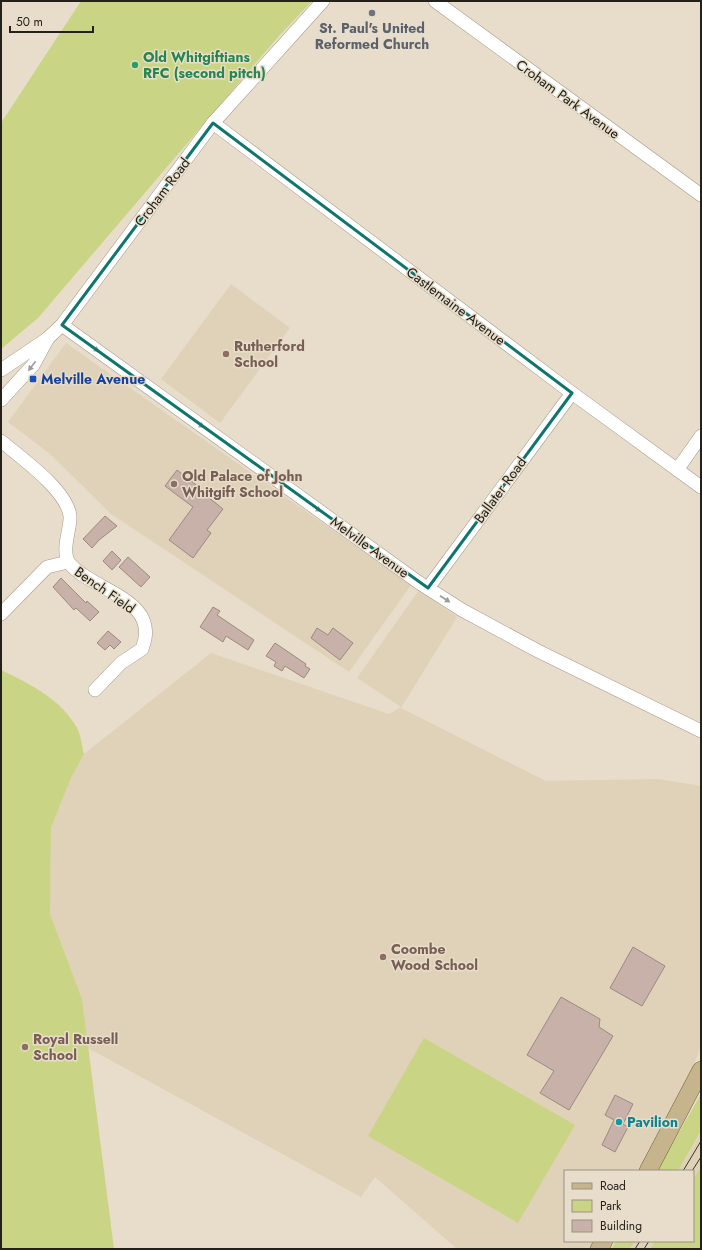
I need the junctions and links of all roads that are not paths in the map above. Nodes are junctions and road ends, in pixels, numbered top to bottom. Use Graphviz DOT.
graph roads {
  1 [pos="323,1"];
  2 [pos="435,1"];
  3 [pos="213,123"];
  4 [pos="701,195"];
  5 [pos="62,325"];
  6 [pos="48,338"];
  7 [pos="1,370"];
  8 [pos="572,393"];
  9 [pos="1,400"];
  10 [pos="701,436"];
  11 [pos="1,441"];
  12 [pos="676,470"];
  13 [pos="701,487"];
  14 [pos="68,562"];
  15 [pos="428,588"];
  16 [pos="1,614"];
  17 [pos="95,690"];
  18 [pos="700,729"];
  19 [pos="701,1070"];
  20 [pos="649,1170"];
  1 -- 3 [label="street, Croham Road"];
  2 -- 4 [label="street, Croham Park Avenue"];
  3 -- 5 [label="street, Croham Road"];
  3 -- 8 [label="street, Castlemaine Avenue"];
  5 -- 6 [label="street, Croham Road"];
  5 -- 15 [label="street, Melville Avenue, one-way"];
  6 -- 7 [label="street"];
  6 -- 9 [label="street, Croham Road, one-way"];
  8 -- 12 [label="street, Castlemaine Avenue"];
  8 -- 15 [label="street, Ballater Road"];
  10 -- 12 [label="street"];
  11 -- 14 [label="street, Bench Field"];
  12 -- 13 [label="street, Castlemaine Avenue"];
  14 -- 16 [label="street, Bench Field"];
  14 -- 17 [label="street, Bench Field"];
  15 -- 18 [label="street, Melville Avenue, one-way"];
  19 -- 20 [label="main road"];
}
